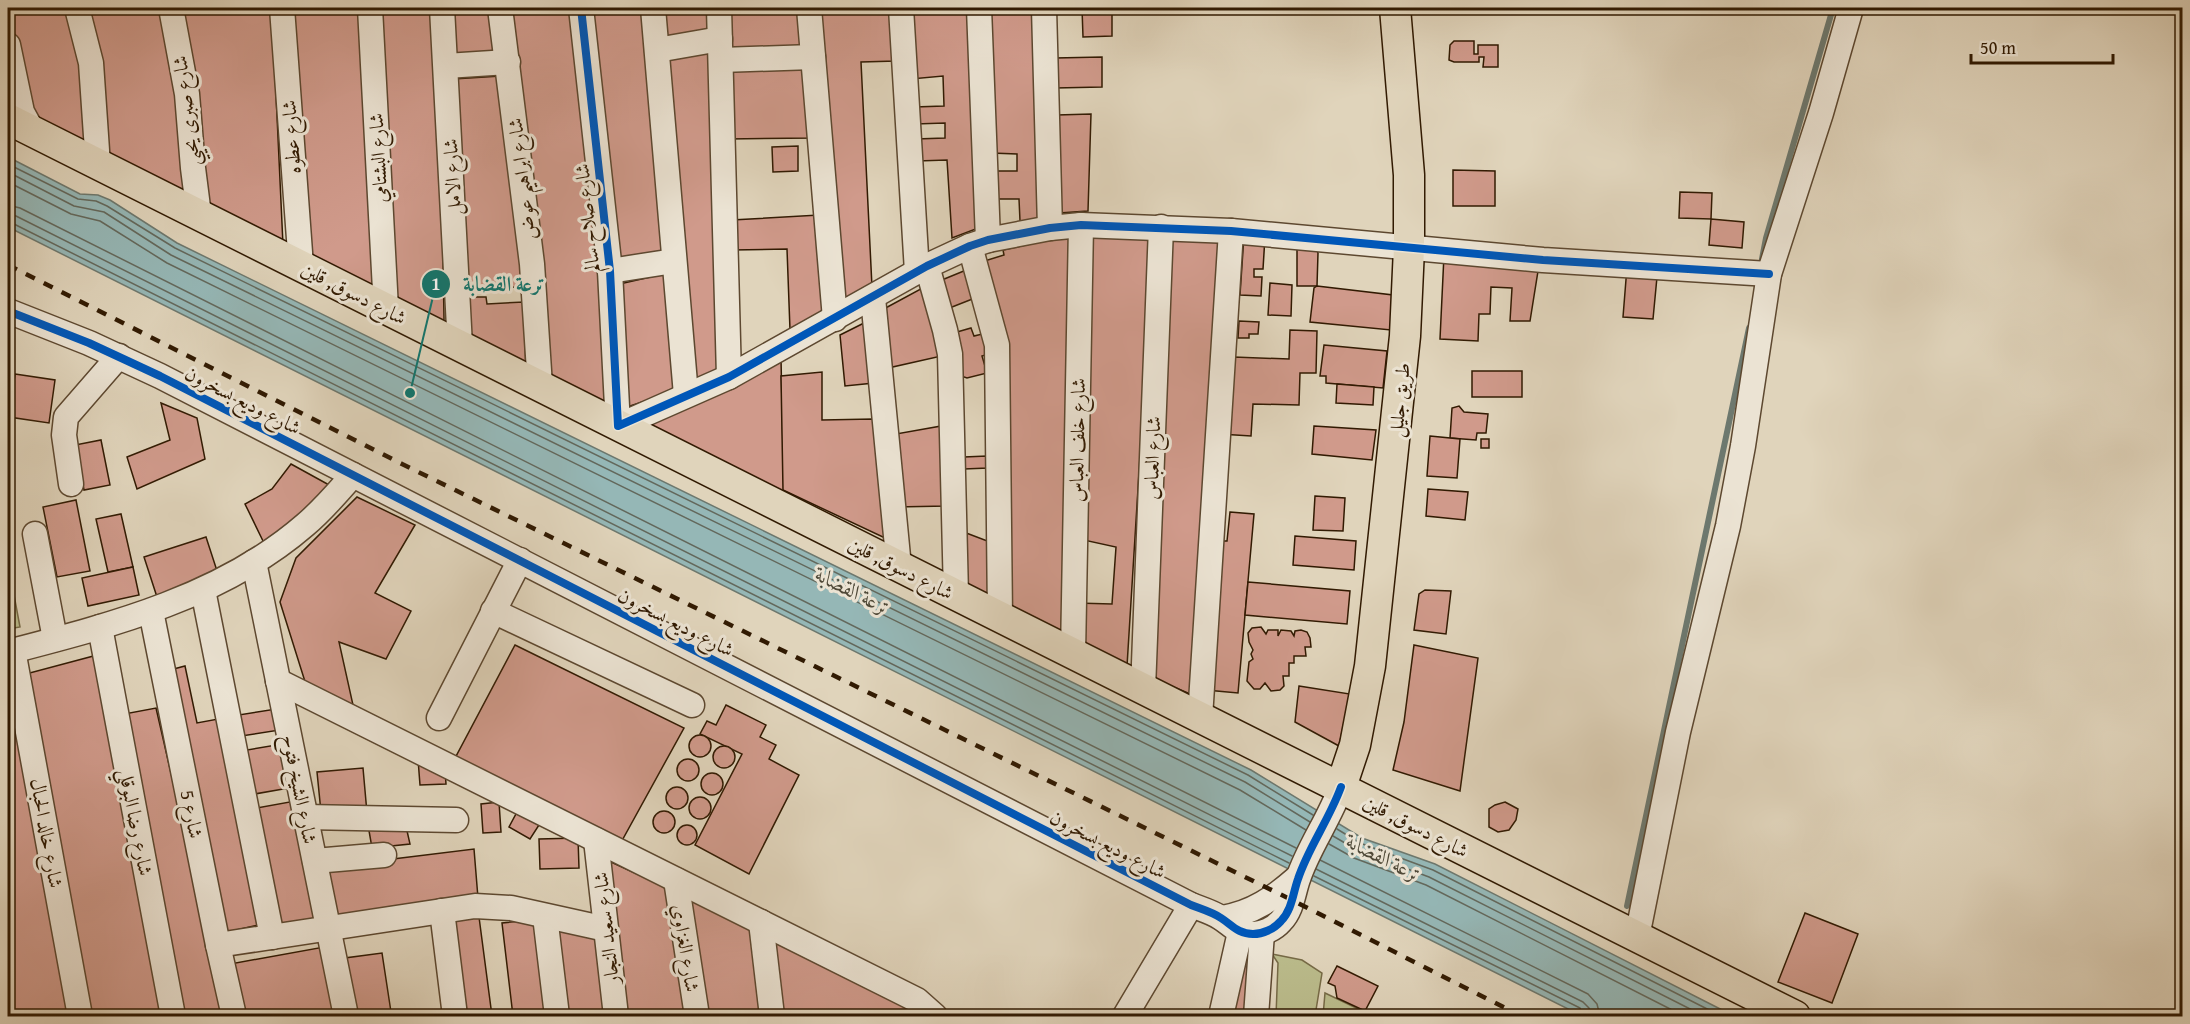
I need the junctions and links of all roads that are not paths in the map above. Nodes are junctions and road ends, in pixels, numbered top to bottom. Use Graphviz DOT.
graph roads {
  1 [pos="77,8"];
  2 [pos="171,8"];
  3 [pos="282,8"];
  4 [pos="370,8"];
  5 [pos="442,8"];
  6 [pos="500,8"];
  7 [pos="580,8"];
  8 [pos="653,8"];
  9 [pos="719,8"];
  10 [pos="809,8"];
  11 [pos="901,8"];
  12 [pos="979,8"];
  13 [pos="1044,8"];
  14 [pos="1395,8"];
  15 [pos="1851,8"];
  16 [pos="8,45"];
  17 [pos="657,50"];
  18 [pos="720,50"];
  19 [pos="813,57"];
  20 [pos="508,62"];
  21 [pos="446,66"];
  22 [pos="20,125"];
  23 [pos="98,165"];
  24 [pos="199,215"];
  25 [pos="1081,225"];
  26 [pos="1161,227"];
  27 [pos="1050,228"];
  28 [pos="1231,231"];
  29 [pos="979,243"];
  30 [pos="1409,248"];
  31 [pos="674,261"];
  32 [pos="301,266"];
  33 [pos="922,269"];
  34 [pos="610,271"];
  35 [pos="1769,274"];
  36 [pos="873,298"];
  37 [pos="386,309"];
  38 [pos="8,311"];
  39 [pos="835,319"];
  40 [pos="460,346"];
  41 [pos="119,356"];
  42 [pos="729,377"];
  43 [pos="540,386"];
  44 [pos="686,395"];
  45 [pos="618,426"];
  46 [pos="353,475"];
  47 [pos="71,484"];
  48 [pos="34,534"];
  49 [pos="520,560"];
  50 [pos="254,562"];
  51 [pos="899,567"];
  52 [pos="203,590"];
  53 [pos="956,595"];
  54 [pos="151,611"];
  55 [pos="494,611"];
  56 [pos="1000,617"];
  57 [pos="100,627"];
  58 [pos="55,639"];
  59 [pos="10,651"];
  60 [pos="1073,654"];
  61 [pos="278,681"];
  62 [pos="1143,689"];
  63 [pos="692,705"];
  64 [pos="439,718"];
  65 [pos="1200,718"];
  66 [pos="1337,798"];
  67 [pos="306,817"];
  68 [pos="456,820"];
  69 [pos="596,840"];
  70 [pos="384,855"];
  71 [pos="315,861"];
  72 [pos="1298,877"];
  73 [pos="676,880"];
  74 [pos="1191,905"];
  75 [pos="442,911"];
  76 [pos="545,916"];
  77 [pos="761,922"];
  78 [pos="328,927"];
  79 [pos="1241,928"];
  80 [pos="606,929"];
  81 [pos="272,937"];
  82 [pos="1637,937"];
  83 [pos="218,945"];
  84 [pos="80,1017"];
  85 [pos="173,1017"];
  86 [pos="234,1017"];
  87 [pos="346,1017"];
  88 [pos="455,1017"];
  89 [pos="557,1017"];
  90 [pos="616,1017"];
  91 [pos="697,1017"];
  92 [pos="772,1017"];
  93 [pos="935,1017"];
  94 [pos="1125,1017"];
  95 [pos="1221,1017"];
  96 [pos="1256,1017"];
  97 [pos="1795,1017"];
  1 -- 23 [label="street"];
  2 -- 24 [label="street, شارع صبرى يحيي"];
  3 -- 32 [label="street, شارع عطوه"];
  4 -- 37 [label="street, شارع البشتامي"];
  5 -- 21 [label="street, شارع الامل"];
  6 -- 20 [label="street, شارع ابراهيم عوض"];
  7 -- 34 [label="street, شارع صلاح سالم"];
  8 -- 17 [label="street"];
  9 -- 18 [label="street"];
  10 -- 19 [label="street"];
  11 -- 33 [label="street"];
  12 -- 29 [label="street"];
  13 -- 27 [label="street"];
  14 -- 30 [label="main road, طريق جليل"];
  15 -- 35 [label="street"];
  16 -- 22 [label="street"];
  17 -- 18 [label="street"];
  17 -- 31 [label="street"];
  18 -- 19 [label="street"];
  18 -- 42 [label="street"];
  19 -- 39 [label="street"];
  20 -- 21 [label="street"];
  20 -- 43 [label="street, شارع ابراهيم عوض"];
  21 -- 40 [label="street, شارع الامل"];
  22 -- 23 [label="main road, شارع دسوق, قلين"];
  23 -- 24 [label="main road, شارع دسوق, قلين"];
  24 -- 32 [label="main road, شارع دسوق, قلين"];
  25 -- 26 [label="street"];
  25 -- 27 [label="street"];
  25 -- 60 [label="street, شارع خلف العباس"];
  26 -- 28 [label="street"];
  26 -- 62 [label="street, شارع العباس"];
  27 -- 29 [label="street"];
  28 -- 30 [label="street"];
  28 -- 65 [label="street"];
  29 -- 33 [label="street"];
  29 -- 56 [label="street"];
  30 -- 35 [label="street"];
  30 -- 66 [label="main road, طريق جليل"];
  31 -- 34 [label="street"];
  31 -- 44 [label="street"];
  32 -- 37 [label="main road, شارع دسوق, قلين"];
  33 -- 36 [label="street"];
  33 -- 53 [label="street"];
  34 -- 45 [label="street, شارع صلاح سالم"];
  35 -- 82 [label="street"];
  36 -- 39 [label="street"];
  36 -- 51 [label="street"];
  37 -- 40 [label="main road, شارع دسوق, قلين"];
  38 -- 41 [label="street, شارع وديع بسخرون"];
  39 -- 42 [label="street"];
  40 -- 43 [label="main road, شارع دسوق, قلين"];
  41 -- 46 [label="street, شارع وديع بسخرون"];
  41 -- 47 [label="street"];
  42 -- 44 [label="street"];
  43 -- 45 [label="main road, شارع دسوق, قلين"];
  44 -- 45 [label="street"];
  45 -- 51 [label="main road, شارع دسوق, قلين"];
  46 -- 49 [label="street, شارع وديع بسخرون"];
  46 -- 50 [label="street"];
  48 -- 58 [label="street"];
  49 -- 55 [label="street"];
  49 -- 74 [label="street, شارع وديع بسخرون"];
  50 -- 52 [label="street"];
  50 -- 61 [label="street, شارع الشيخ فتوح"];
  51 -- 53 [label="main road, شارع دسوق, قلين"];
  52 -- 54 [label="street"];
  52 -- 81 [label="street"];
  53 -- 56 [label="main road, شارع دسوق, قلين"];
  54 -- 57 [label="street"];
  54 -- 83 [label="street, شارع 5"];
  55 -- 63 [label="street"];
  55 -- 64 [label="street"];
  56 -- 60 [label="main road, شارع دسوق, قلين"];
  57 -- 58 [label="street"];
  57 -- 85 [label="street, شارع رضا البوقلي"];
  58 -- 59 [label="street"];
  59 -- 84 [label="street, شارع خالد الحبال"];
  60 -- 62 [label="main road, شارع دسوق, قلين"];
  61 -- 67 [label="street, شارع الشيخ فتوح"];
  61 -- 69 [label="street"];
  62 -- 65 [label="main road, شارع دسوق, قلين"];
  65 -- 66 [label="main road, شارع دسوق, قلين"];
  66 -- 72 [label="street"];
  66 -- 82 [label="main road, شارع دسوق, قلين"];
  67 -- 68 [label="street"];
  67 -- 71 [label="street, شارع الشيخ فتوح"];
  69 -- 73 [label="street"];
  69 -- 80 [label="street, شارع سعيد النجار"];
  70 -- 71 [label="street"];
  71 -- 78 [label="street, شارع الشيخ فتوح"];
  72 -- 79 [label="street"];
  72 -- 79 [label="street"];
  73 -- 77 [label="street"];
  73 -- 91 [label="street, شارع الغزاوي"];
  74 -- 79 [label="street, شارع وديع بسخرون"];
  74 -- 94 [label="street"];
  75 -- 76 [label="street"];
  75 -- 78 [label="street"];
  75 -- 88 [label="street"];
  76 -- 80 [label="street"];
  76 -- 89 [label="street"];
  77 -- 92 [label="street"];
  77 -- 93 [label="street"];
  78 -- 81 [label="street"];
  78 -- 87 [label="street, شارع الشيخ فتوح"];
  79 -- 95 [label="street"];
  79 -- 96 [label="street"];
  80 -- 90 [label="street, شارع سعيد النجار"];
  81 -- 83 [label="street"];
  82 -- 97 [label="main road, شارع دسوق, قلين"];
  83 -- 86 [label="street, شارع 5"];
}
